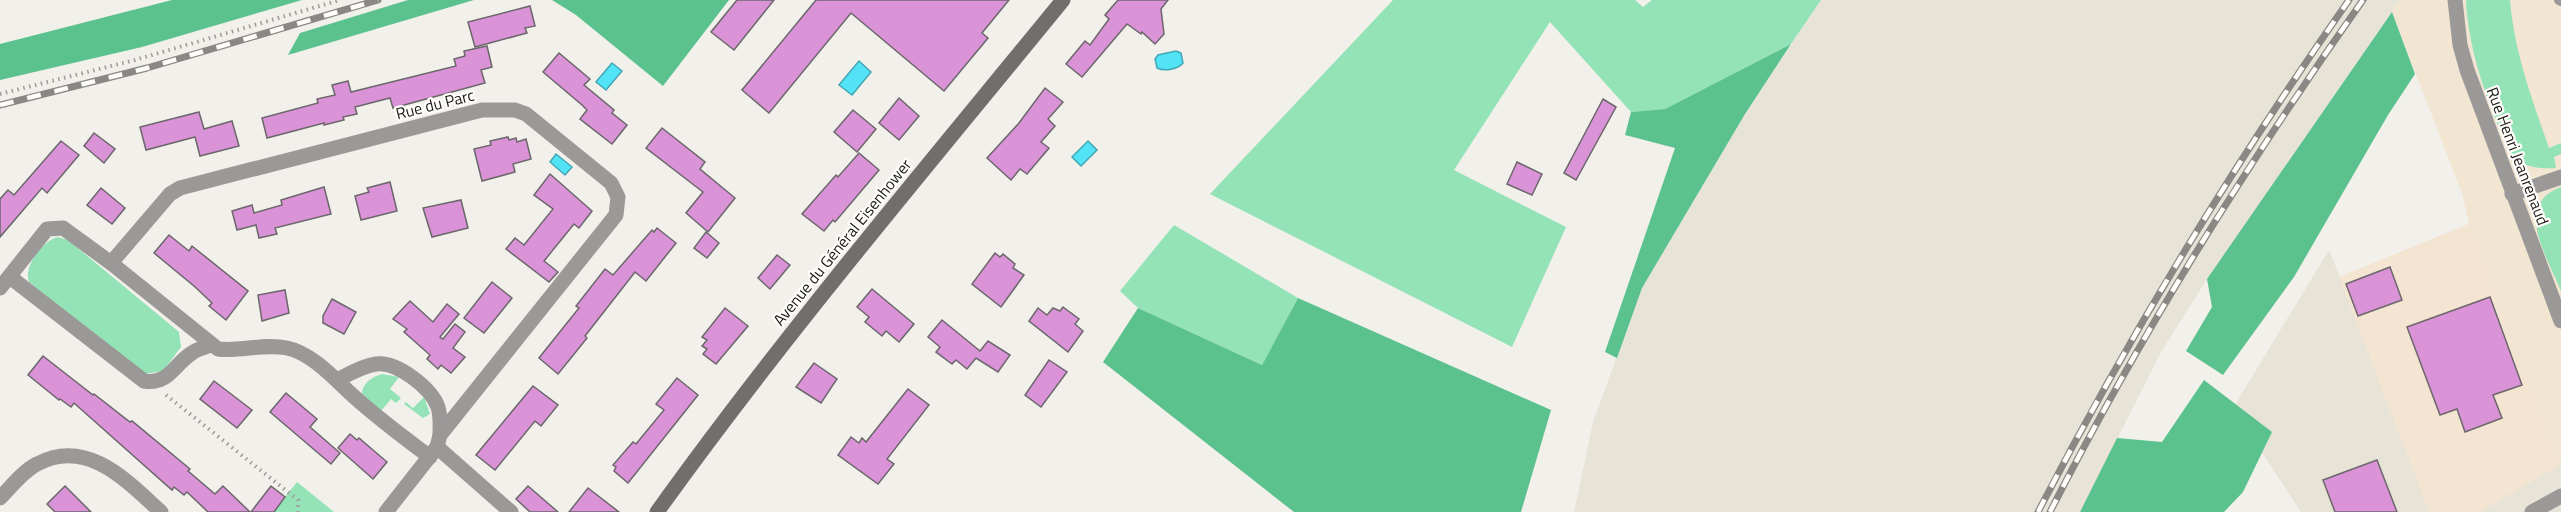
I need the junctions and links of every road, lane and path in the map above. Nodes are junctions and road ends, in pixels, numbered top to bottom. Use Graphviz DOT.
graph roads {
  1 [pos="340,0"];
  2 [pos="1063,0"];
  3 [pos="2455,0"];
  4 [pos="0,94"];
  5 [pos="2561,177"];
  6 [pos="2512,194"];
  7 [pos="111,263"];
  8 [pos="5,283"];
  9 [pos="2561,321"];
  10 [pos="210,345"];
  11 [pos="337,380"];
  12 [pos="159,381"];
  13 [pos="436,447"];
  14 [pos="2561,496"];
  15 [pos="0,498"];
  16 [pos="160,512"];
  17 [pos="298,512"];
  18 [pos="386,512"];
  19 [pos="512,512"];
  20 [pos="657,512"];
  21 [pos="2532,512"];
  1 -- 4 [label="path"];
  2 -- 20 [label="main road, Avenue du Général Eisenhower"];
  3 -- 6 [label="street, Rue Henri Jeanrenaud"];
  5 -- 6 [label="street"];
  6 -- 9 [label="street, Rue Henri Jeanrenaud"];
  7 -- 8 [label="street"];
  7 -- 10 [label="street"];
  7 -- 13 [label="street, Rue du Parc"];
  8 -- 12 [label="street"];
  10 -- 11 [label="street"];
  10 -- 12 [label="street"];
  11 -- 13 [label="street"];
  11 -- 13 [label="street"];
  12 -- 17 [label="path"];
  13 -- 18 [label="street, Rue du Parc"];
  13 -- 19 [label="street"];
  14 -- 21 [label="street"];
  15 -- 16 [label="street"];
}
